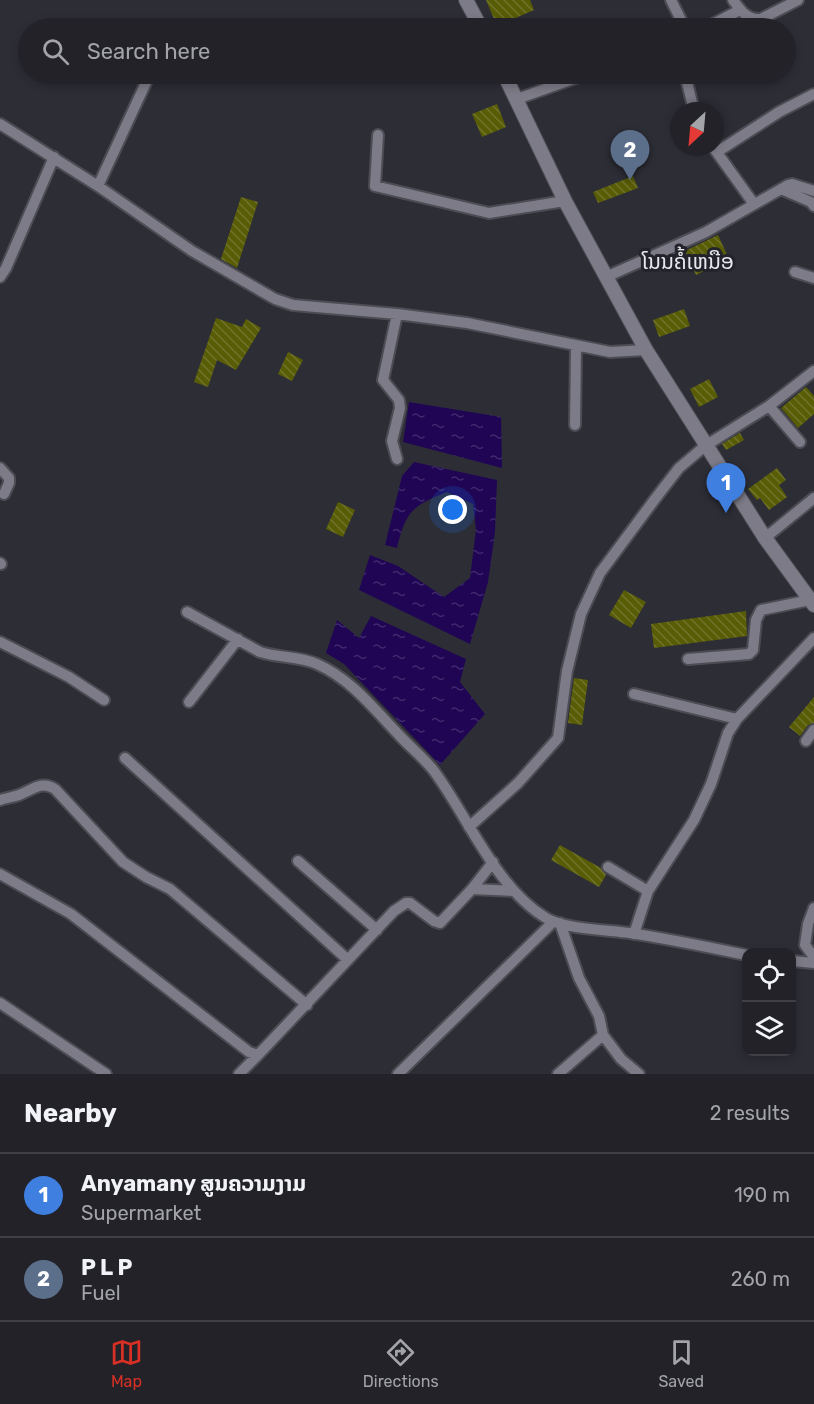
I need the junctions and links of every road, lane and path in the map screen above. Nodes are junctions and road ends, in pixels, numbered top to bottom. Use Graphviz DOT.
graph roads {
  1 [pos="466,0"];
  2 [pos="671,0"];
  3 [pos="733,0"];
  4 [pos="798,0"];
  5 [pos="740,10"];
  6 [pos="476,18"];
  7 [pos="680,18"];
  8 [pos="724,18"];
  9 [pos="749,18"];
  10 [pos="765,18"];
  11 [pos="145,84"];
  12 [pos="509,84"];
  13 [pos="559,84"];
  14 [pos="687,84"];
  15 [pos="814,94"];
  16 [pos="517,99"];
  17 [pos="692,102"];
  18 [pos="0,124"];
  19 [pos="378,135"];
  20 [pos="724,144"];
  21 [pos="720,156"];
  22 [pos="54,157"];
  23 [pos="98,186"];
  24 [pos="782,189"];
  25 [pos="814,191"];
  26 [pos="565,201"];
  27 [pos="754,204"];
  28 [pos="814,210"];
  29 [pos="795,272"];
  30 [pos="0,277"];
  31 [pos="606,277"];
  32 [pos="814,278"];
  33 [pos="397,314"];
  34 [pos="576,347"];
  35 [pos="646,350"];
  36 [pos="814,371"];
  37 [pos="770,406"];
  38 [pos="575,425"];
  39 [pos="800,442"];
  40 [pos="705,446"];
  41 [pos="397,459"];
  42 [pos="0,468"];
  43 [pos="4,494"];
  44 [pos="814,498"];
  45 [pos="765,538"];
  46 [pos="812,603"];
  47 [pos="187,612"];
  48 [pos="814,638"];
  49 [pos="238,639"];
  50 [pos="0,642"];
  51 [pos="688,659"];
  52 [pos="634,694"];
  53 [pos="104,700"];
  54 [pos="189,702"];
  55 [pos="737,719"];
  56 [pos="814,730"];
  57 [pos="806,741"];
  58 [pos="125,759"];
  59 [pos="0,800"];
  60 [pos="469,827"];
  61 [pos="298,861"];
  62 [pos="493,862"];
  63 [pos="608,867"];
  64 [pos="0,874"];
  65 [pos="472,890"];
  66 [pos="513,891"];
  67 [pos="648,891"];
  68 [pos="814,908"];
  69 [pos="556,922"];
  70 [pos="377,930"];
  71 [pos="634,934"];
  72 [pos="742,954"];
  73 [pos="814,957"];
  74 [pos="348,960"];
  75 [pos="796,961"];
  76 [pos="814,963"];
  77 [pos="0,1003"];
  78 [pos="307,1005"];
  79 [pos="603,1035"];
  80 [pos="258,1055"];
  81 [pos="106,1074"];
  82 [pos="238,1074"];
  83 [pos="398,1074"];
  84 [pos="558,1074"];
  85 [pos="639,1074"];
  1 -- 6 [label="main road"];
  2 -- 7 [label="street"];
  3 -- 5 [label="street"];
  4 -- 10 [label="street"];
  5 -- 8 [label="street"];
  5 -- 9 [label="street"];
  11 -- 23 [label="street"];
  12 -- 16 [label="main road"];
  13 -- 16 [label="street"];
  14 -- 17 [label="street"];
  15 -- 20 [label="street"];
  16 -- 26 [label="main road"];
  18 -- 22 [label="street"];
  19 -- 26 [label="street"];
  21 -- 27 [label="street"];
  22 -- 23 [label="street"];
  22 -- 30 [label="street"];
  23 -- 33 [label="street"];
  24 -- 25 [label="street"];
  24 -- 27 [label="street"];
  24 -- 28 [label="street"];
  26 -- 31 [label="main road"];
  27 -- 31 [label="street"];
  29 -- 32 [label="street"];
  31 -- 35 [label="main road"];
  33 -- 34 [label="street"];
  33 -- 41 [label="street"];
  34 -- 35 [label="street"];
  34 -- 38 [label="street"];
  35 -- 40 [label="main road"];
  36 -- 37 [label="street"];
  37 -- 39 [label="street"];
  37 -- 40 [label="street"];
  40 -- 45 [label="main road"];
  40 -- 60 [label="street"];
  42 -- 43 [label="street"];
  44 -- 45 [label="street"];
  45 -- 46 [label="main road"];
  46 -- 51 [label="street"];
  47 -- 49 [label="street"];
  48 -- 55 [label="street"];
  49 -- 54 [label="street"];
  49 -- 60 [label="street"];
  50 -- 53 [label="street"];
  52 -- 55 [label="street"];
  55 -- 67 [label="street"];
  56 -- 57 [label="street"];
  58 -- 74 [label="street"];
  59 -- 78 [label="street"];
  60 -- 62 [label="street"];
  61 -- 70 [label="street"];
  62 -- 65 [label="street"];
  62 -- 66 [label="street"];
  63 -- 67 [label="street"];
  64 -- 80 [label="street"];
  65 -- 66 [label="street"];
  65 -- 70 [label="street"];
  66 -- 69 [label="street"];
  67 -- 71 [label="street"];
  68 -- 73 [label="street"];
  69 -- 71 [label="street"];
  69 -- 79 [label="street"];
  69 -- 83 [label="street"];
  70 -- 74 [label="street"];
  71 -- 72 [label="street"];
  74 -- 78 [label="street"];
  75 -- 76 [label="street"];
  77 -- 81 [label="street"];
  78 -- 80 [label="street"];
  79 -- 84 [label="street"];
  79 -- 85 [label="street"];
  80 -- 82 [label="street"];
}
